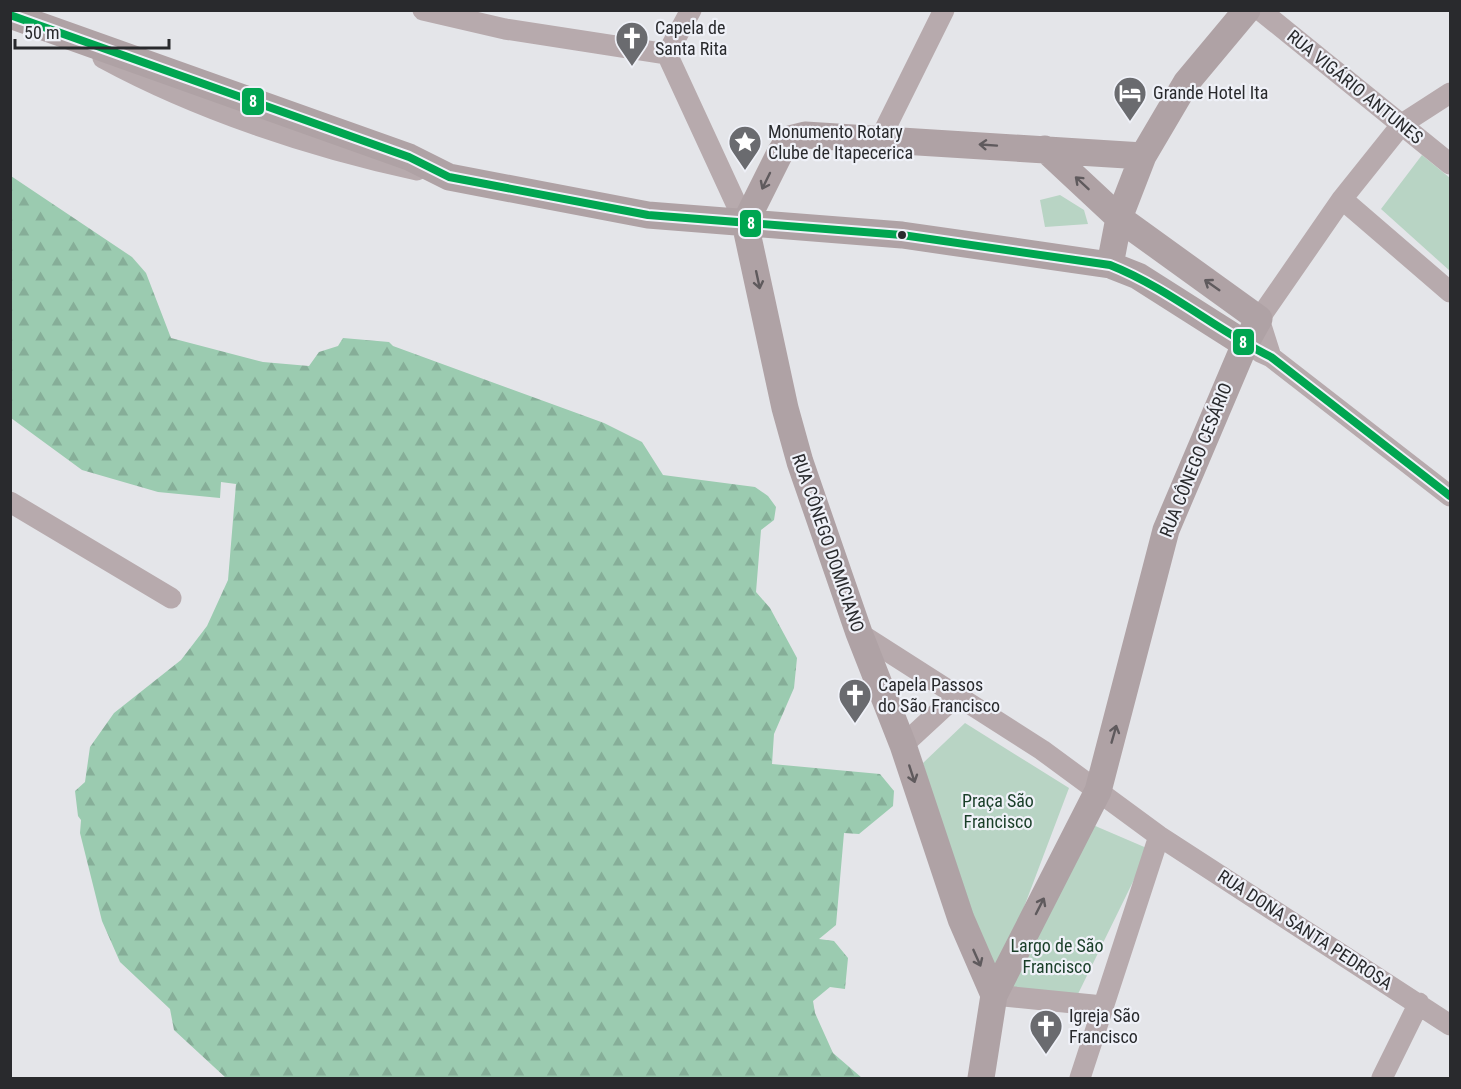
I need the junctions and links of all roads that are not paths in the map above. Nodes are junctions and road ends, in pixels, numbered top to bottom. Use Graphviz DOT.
graph roads {
  1 [pos="423,10"];
  2 [pos="691,10"];
  3 [pos="944,10"];
  4 [pos="1247,10"];
  5 [pos="1260,10"];
  6 [pos="10,15"];
  7 [pos="667,54"];
  8 [pos="1450,93"];
  9 [pos="1402,124"];
  10 [pos="881,137"];
  11 [pos="1046,149"];
  12 [pos="1143,156"];
  13 [pos="1450,164"];
  14 [pos="1341,199"];
  15 [pos="1119,218"];
  16 [pos="746,223"];
  17 [pos="1110,265"];
  18 [pos="1450,292"];
  19 [pos="1259,319"];
  20 [pos="1245,344"];
  21 [pos="1271,357"];
  22 [pos="1450,496"];
  23 [pos="10,502"];
  24 [pos="171,598"];
  25 [pos="859,633"];
  26 [pos="955,697"];
  27 [pos="903,745"];
  28 [pos="1098,791"];
  29 [pos="1159,836"];
  30 [pos="994,996"];
  31 [pos="1419,1003"];
  32 [pos="1103,1006"];
  33 [pos="1450,1024"];
  34 [pos="981,1078"];
  35 [pos="1080,1078"];
  36 [pos="1382,1078"];
  1 -- 7 [label="street"];
  2 -- 7 [label="street"];
  3 -- 10 [label="street"];
  4 -- 12 [label="main road"];
  5 -- 9 [label="street, RUA VIGÁRIO ANTUNES"];
  6 -- 16 [label="main road"];
  7 -- 16 [label="street, RUA CÔNEGO DOMICIANO"];
  8 -- 9 [label="street, RUA CÔNEGO CESÁRIO"];
  9 -- 13 [label="street, RUA VIGÁRIO ANTUNES"];
  9 -- 14 [label="street, RUA CÔNEGO CESÁRIO"];
  11 -- 10 [label="main road, one-way"];
  10 -- 16 [label="main road, one-way"];
  11 -- 12 [label="main road"];
  15 -- 11 [label="main road, one-way"];
  12 -- 15 [label="main road"];
  14 -- 18 [label="street"];
  14 -- 19 [label="street, RUA CÔNEGO CESÁRIO"];
  15 -- 17 [label="main road"];
  19 -- 15 [label="main road, one-way"];
  16 -- 17 [label="main road"];
  16 -- 25 [label="main road, RUA CÔNEGO DOMICIANO, one-way"];
  17 -- 20 [label="main road"];
  19 -- 20 [label="main road, RUA CÔNEGO CESÁRIO"];
  19 -- 21 [label="street"];
  20 -- 21 [label="street"];
  28 -- 20 [label="main road, RUA CÔNEGO CESÁRIO, one-way"];
  21 -- 22 [label="street"];
  23 -- 24 [label="street"];
  25 -- 26 [label="street"];
  25 -- 27 [label="main road, RUA CÔNEGO DOMICIANO"];
  26 -- 27 [label="street"];
  26 -- 28 [label="street"];
  27 -- 30 [label="main road, RUA CÔNEGO DOMICIANO, one-way"];
  28 -- 29 [label="street"];
  30 -- 28 [label="main road, RUA CÔNEGO CESÁRIO, one-way"];
  29 -- 31 [label="street, RUA DONA SANTA PEDROSA"];
  29 -- 32 [label="street"];
  30 -- 32 [label="street"];
  30 -- 34 [label="main road"];
  31 -- 33 [label="street, RUA DONA SANTA PEDROSA"];
  31 -- 36 [label="street"];
  32 -- 35 [label="street"];
}
